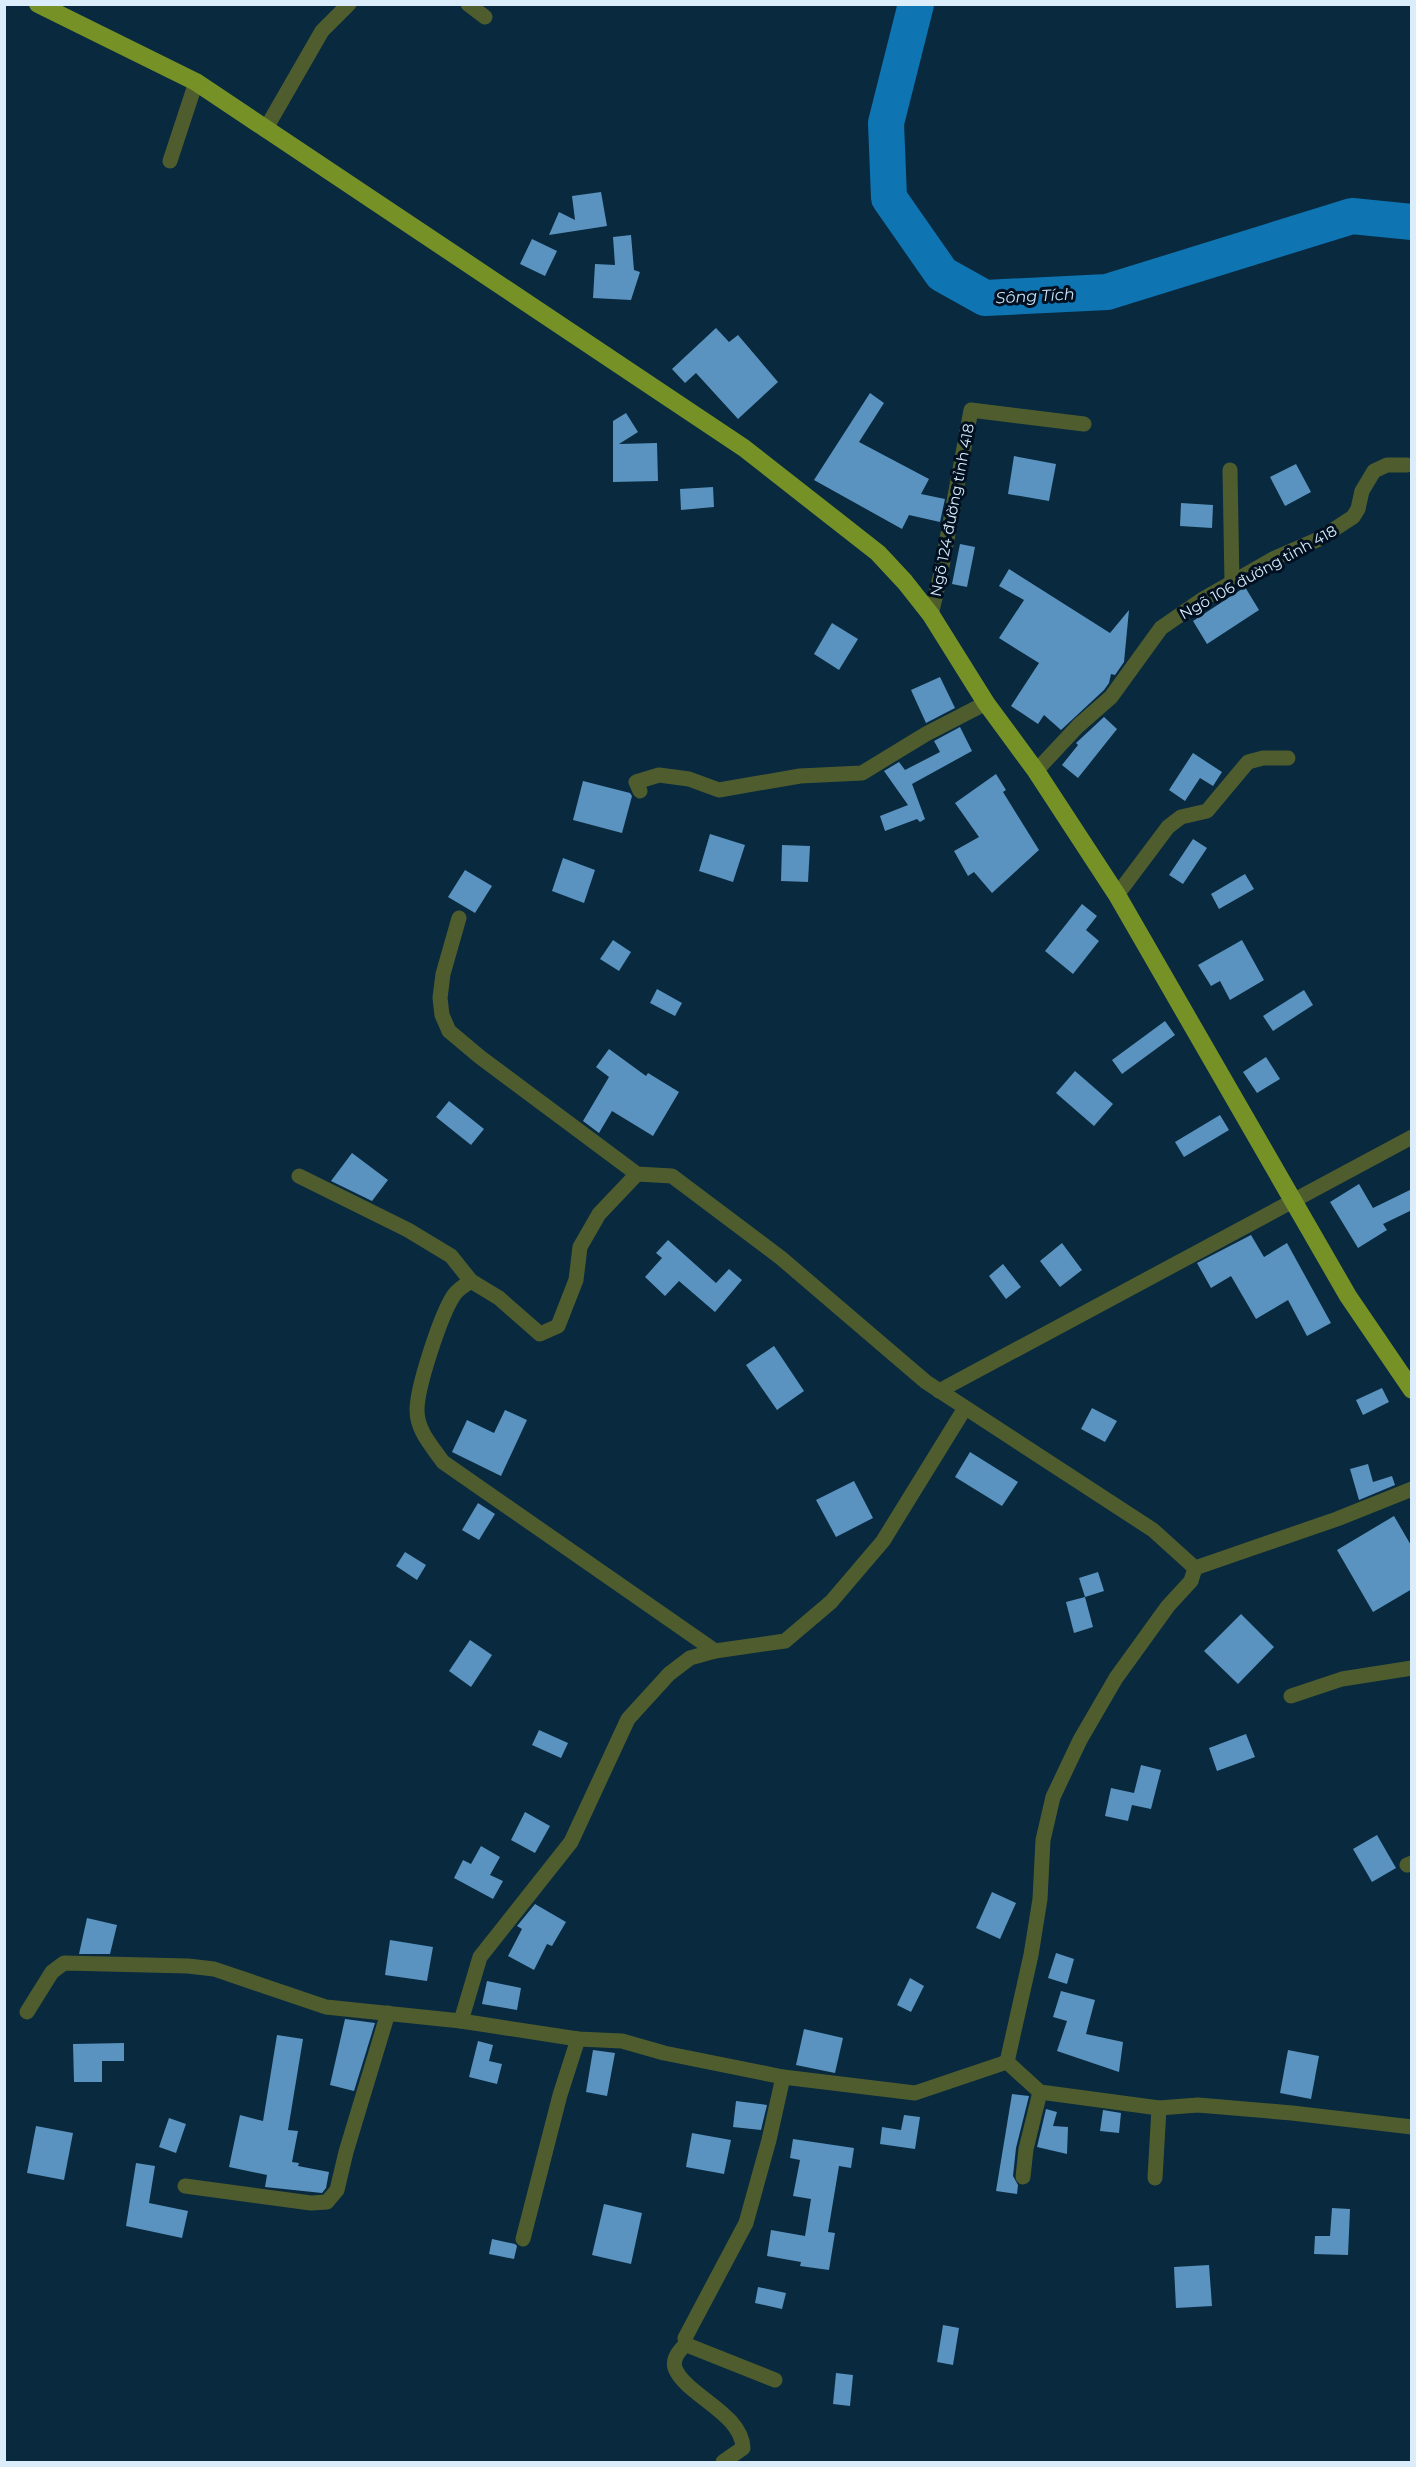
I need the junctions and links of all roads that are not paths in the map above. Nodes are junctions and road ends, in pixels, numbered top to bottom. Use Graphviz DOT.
graph roads {
  1 [pos="38,4"];
  2 [pos="349,4"];
  3 [pos="468,4"];
  4 [pos="485,17"];
  5 [pos="196,82"];
  6 [pos="265,130"];
  7 [pos="170,161"];
  8 [pos="1084,424"];
  9 [pos="1407,465"];
  10 [pos="1230,470"];
  11 [pos="1232,583"];
  12 [pos="931,615"];
  13 [pos="986,703"];
  14 [pos="1288,758"];
  15 [pos="1036,771"];
  16 [pos="640,791"];
  17 [pos="1118,895"];
  18 [pos="459,918"];
  19 [pos="1412,1137"];
  20 [pos="637,1174"];
  21 [pos="299,1176"];
  22 [pos="1293,1201"];
  23 [pos="471,1281"];
  24 [pos="1412,1390"];
  25 [pos="939,1391"];
  26 [pos="965,1408"];
  27 [pos="1412,1489"];
  28 [pos="1195,1568"];
  29 [pos="715,1651"];
  30 [pos="1412,1668"];
  31 [pos="1291,1696"];
  32 [pos="27,2012"];
  33 [pos="388,2013"];
  34 [pos="461,2021"];
  35 [pos="578,2039"];
  36 [pos="1007,2062"];
  37 [pos="783,2077"];
  38 [pos="1040,2092"];
  39 [pos="1159,2108"];
  40 [pos="1412,2127"];
  41 [pos="1023,2177"];
  42 [pos="1155,2178"];
  43 [pos="184,2186"];
  44 [pos="523,2240"];
  45 [pos="686,2344"];
  46 [pos="775,2380"];
  47 [pos="723,2463"];
  1 -- 5 [label="main road"];
  2 -- 6 [label="street"];
  3 -- 4 [label="street"];
  5 -- 6 [label="main road"];
  5 -- 7 [label="street"];
  6 -- 12 [label="main road"];
  8 -- 12 [label="street, Ngõ 124 đường tỉnh 418"];
  9 -- 11 [label="street, Ngõ 106 đường tỉnh 418"];
  10 -- 11 [label="street"];
  11 -- 15 [label="street, Ngõ 106 đường tỉnh 418"];
  12 -- 13 [label="main road"];
  13 -- 15 [label="main road"];
  13 -- 16 [label="street"];
  14 -- 17 [label="street"];
  15 -- 17 [label="main road"];
  17 -- 22 [label="main road"];
  18 -- 20 [label="street"];
  19 -- 22 [label="street"];
  20 -- 23 [label="street"];
  20 -- 25 [label="street"];
  21 -- 23 [label="street"];
  22 -- 24 [label="main road"];
  22 -- 25 [label="street"];
  23 -- 29 [label="street"];
  25 -- 26 [label="street"];
  26 -- 28 [label="street"];
  26 -- 29 [label="street"];
  27 -- 28 [label="street"];
  28 -- 36 [label="street"];
  29 -- 34 [label="street"];
  30 -- 31 [label="street"];
  32 -- 33 [label="street"];
  33 -- 34 [label="street"];
  33 -- 43 [label="street"];
  34 -- 35 [label="street"];
  35 -- 37 [label="street"];
  35 -- 44 [label="street"];
  36 -- 37 [label="street"];
  36 -- 38 [label="street"];
  37 -- 45 [label="street"];
  38 -- 39 [label="street"];
  38 -- 41 [label="street"];
  39 -- 40 [label="street"];
  39 -- 42 [label="street"];
  45 -- 46 [label="street"];
  45 -- 47 [label="street"];
}
